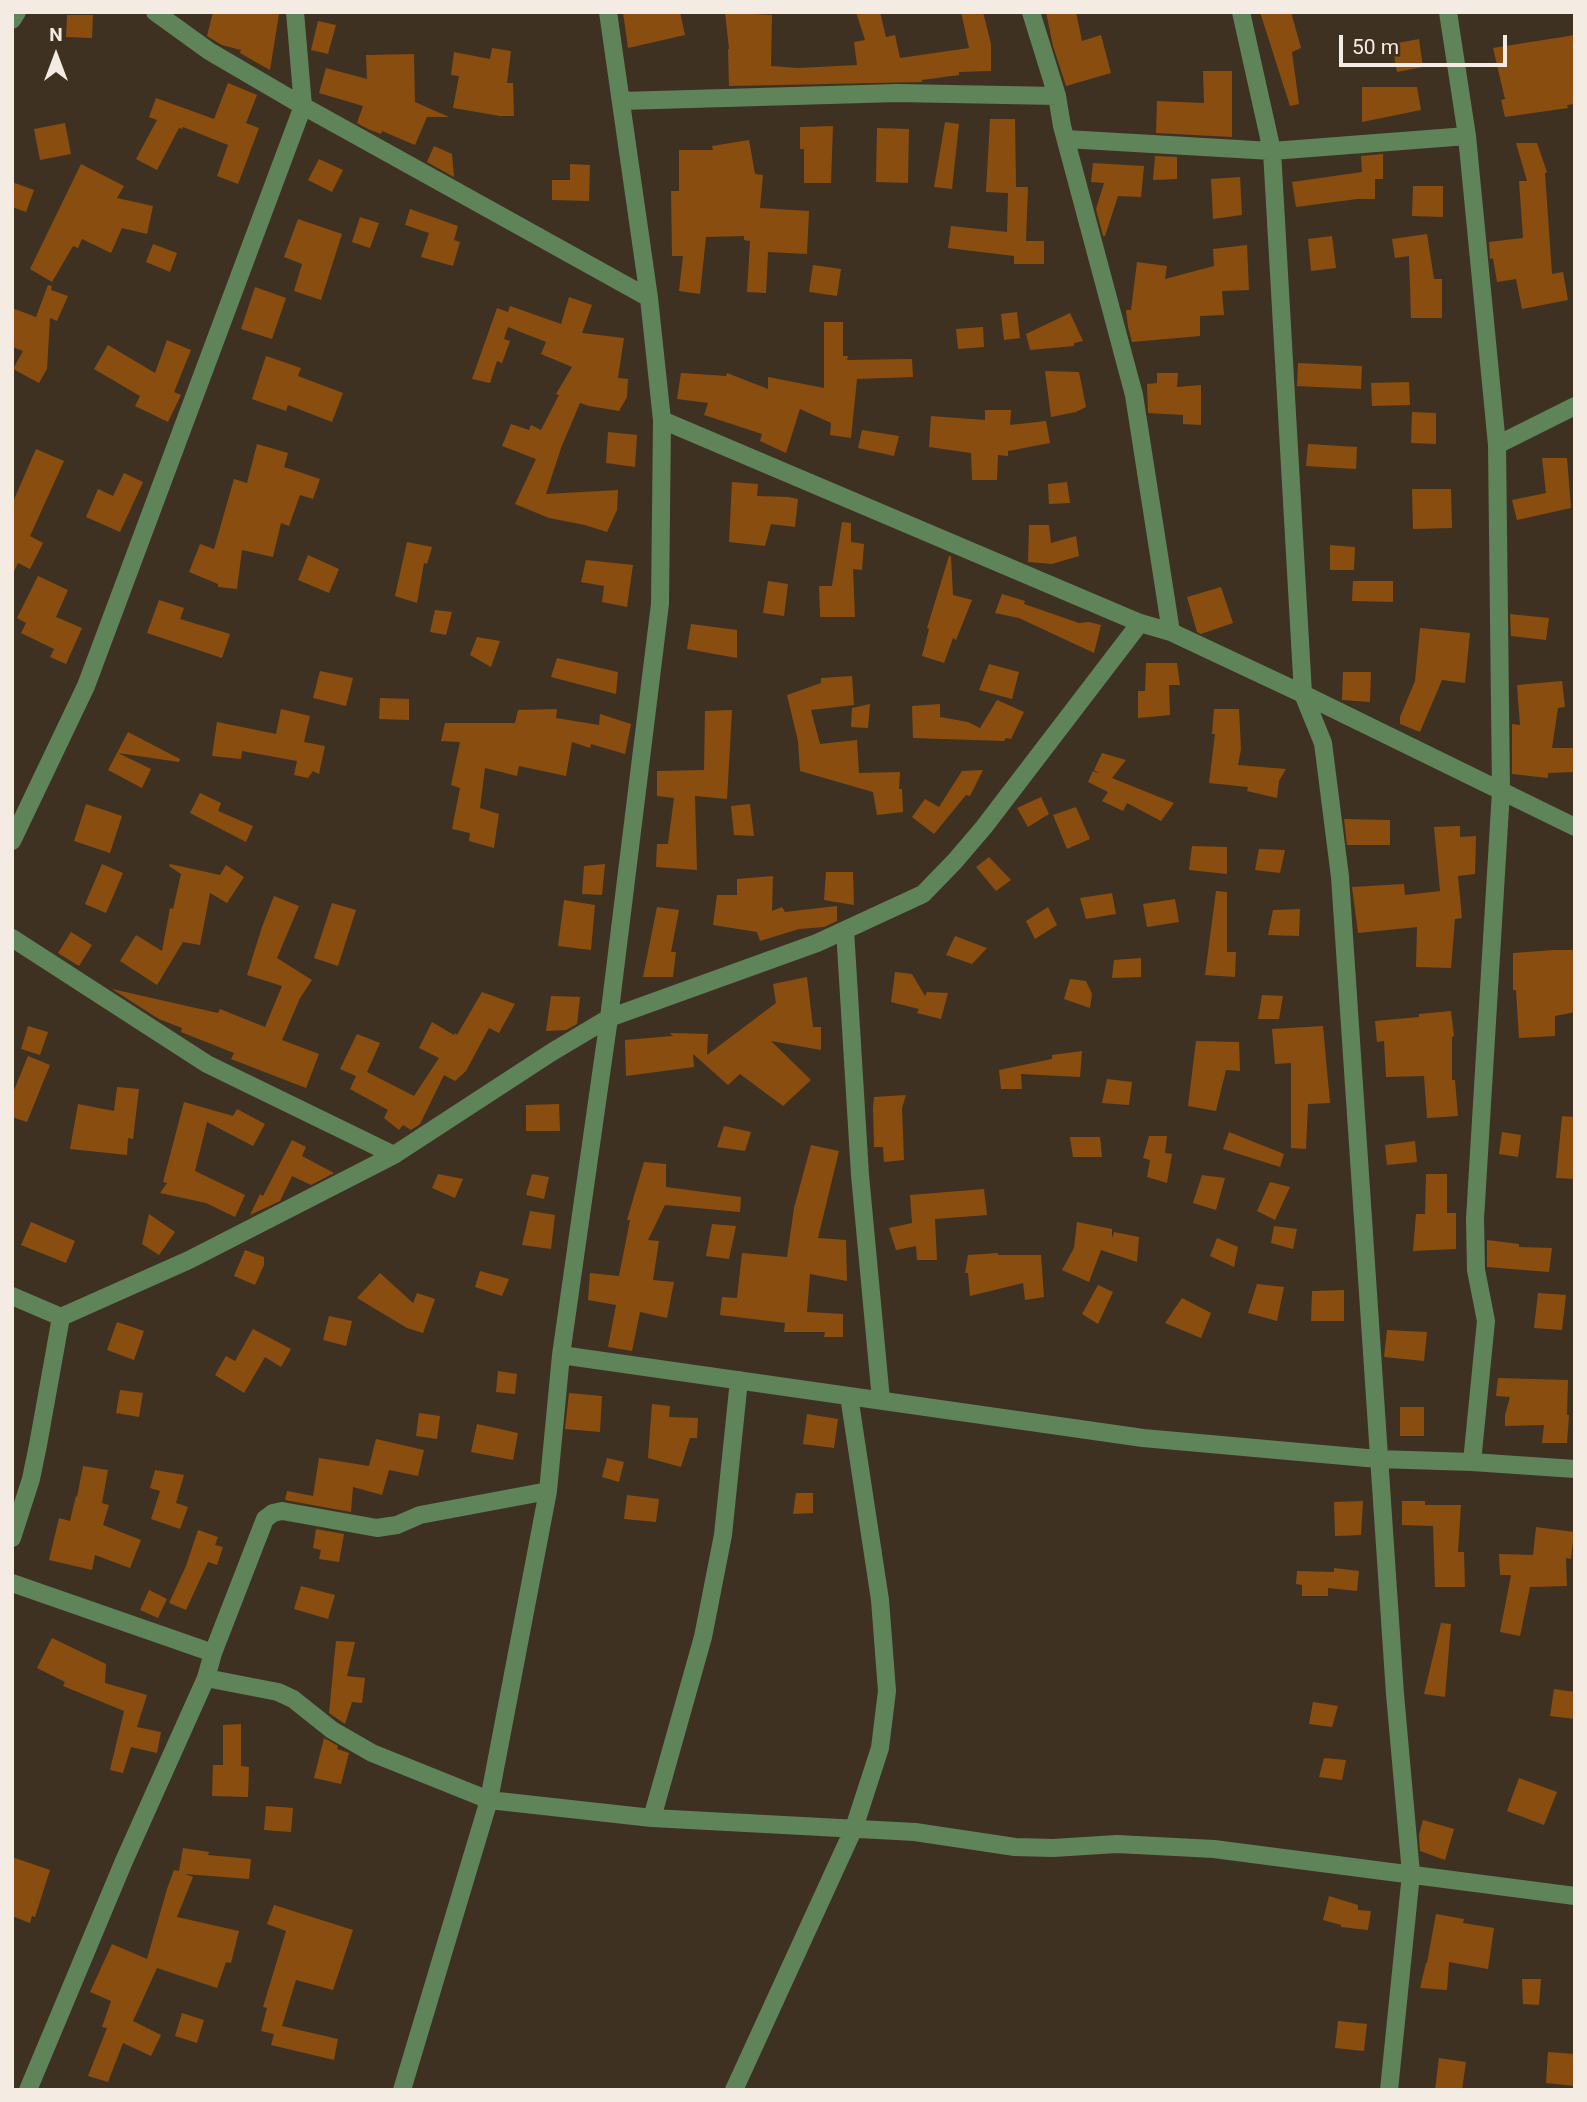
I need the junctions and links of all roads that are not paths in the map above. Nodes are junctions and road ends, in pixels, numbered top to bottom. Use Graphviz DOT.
graph roads {
  1 [pos="17,12"];
  2 [pos="155,12"];
  3 [pos="295,12"];
  4 [pos="607,12"];
  5 [pos="1031,12"];
  6 [pos="1241,12"];
  7 [pos="1448,12"];
  8 [pos="12,20"];
  9 [pos="1056,96"];
  10 [pos="621,101"];
  11 [pos="303,106"];
  12 [pos="1466,136"];
  13 [pos="1066,138"];
  14 [pos="1272,151"];
  15 [pos="649,298"];
  16 [pos="1575,407"];
  17 [pos="662,420"];
  18 [pos="1497,445"];
  19 [pos="1140,623"];
  20 [pos="1171,632"];
  21 [pos="1303,694"];
  22 [pos="1501,791"];
  23 [pos="1575,827"];
  24 [pos="12,841"];
  25 [pos="845,930"];
  26 [pos="12,938"];
  27 [pos="609,1018"];
  28 [pos="394,1155"];
  29 [pos="12,1296"];
  30 [pos="61,1317"];
  31 [pos="561,1355"];
  32 [pos="739,1380"];
  33 [pos="849,1396"];
  34 [pos="881,1400"];
  35 [pos="1378,1459"];
  36 [pos="1472,1461"];
  37 [pos="1575,1469"];
  38 [pos="548,1491"];
  39 [pos="12,1538"];
  40 [pos="12,1583"];
  41 [pos="213,1653"];
  42 [pos="206,1678"];
  43 [pos="489,1800"];
  44 [pos="652,1818"];
  45 [pos="854,1828"];
  46 [pos="1411,1874"];
  47 [pos="1575,1896"];
  48 [pos="28,2090"];
  49 [pos="402,2090"];
  50 [pos="734,2090"];
  51 [pos="1389,2090"];
  1 -- 8 [label="street"];
  2 -- 11 [label="street"];
  3 -- 11 [label="street"];
  4 -- 10 [label="street"];
  5 -- 9 [label="street"];
  6 -- 14 [label="street"];
  7 -- 12 [label="street"];
  9 -- 10 [label="street"];
  9 -- 13 [label="street"];
  10 -- 15 [label="street"];
  11 -- 15 [label="street"];
  11 -- 24 [label="street"];
  12 -- 14 [label="street"];
  12 -- 18 [label="street"];
  13 -- 14 [label="street"];
  13 -- 20 [label="street"];
  14 -- 21 [label="street"];
  15 -- 17 [label="street"];
  16 -- 18 [label="street"];
  17 -- 19 [label="street"];
  17 -- 27 [label="street"];
  18 -- 22 [label="street"];
  19 -- 20 [label="street"];
  19 -- 25 [label="street"];
  20 -- 21 [label="street"];
  21 -- 22 [label="street"];
  21 -- 35 [label="street"];
  22 -- 23 [label="street"];
  22 -- 36 [label="street"];
  25 -- 27 [label="street"];
  25 -- 34 [label="street"];
  26 -- 28 [label="street"];
  27 -- 28 [label="street"];
  27 -- 31 [label="street"];
  28 -- 30 [label="street"];
  29 -- 30 [label="street"];
  30 -- 39 [label="street"];
  31 -- 32 [label="street"];
  31 -- 38 [label="street"];
  32 -- 33 [label="street"];
  32 -- 44 [label="street"];
  33 -- 34 [label="street"];
  33 -- 45 [label="street"];
  34 -- 35 [label="street"];
  35 -- 36 [label="street"];
  35 -- 46 [label="street"];
  36 -- 37 [label="street"];
  38 -- 41 [label="street"];
  38 -- 43 [label="street"];
  40 -- 41 [label="street"];
  41 -- 42 [label="street"];
  42 -- 43 [label="street"];
  42 -- 48 [label="street"];
  43 -- 44 [label="street"];
  43 -- 49 [label="street"];
  44 -- 45 [label="street"];
  45 -- 46 [label="street"];
  45 -- 50 [label="street"];
  46 -- 47 [label="street"];
  46 -- 51 [label="street"];
}
